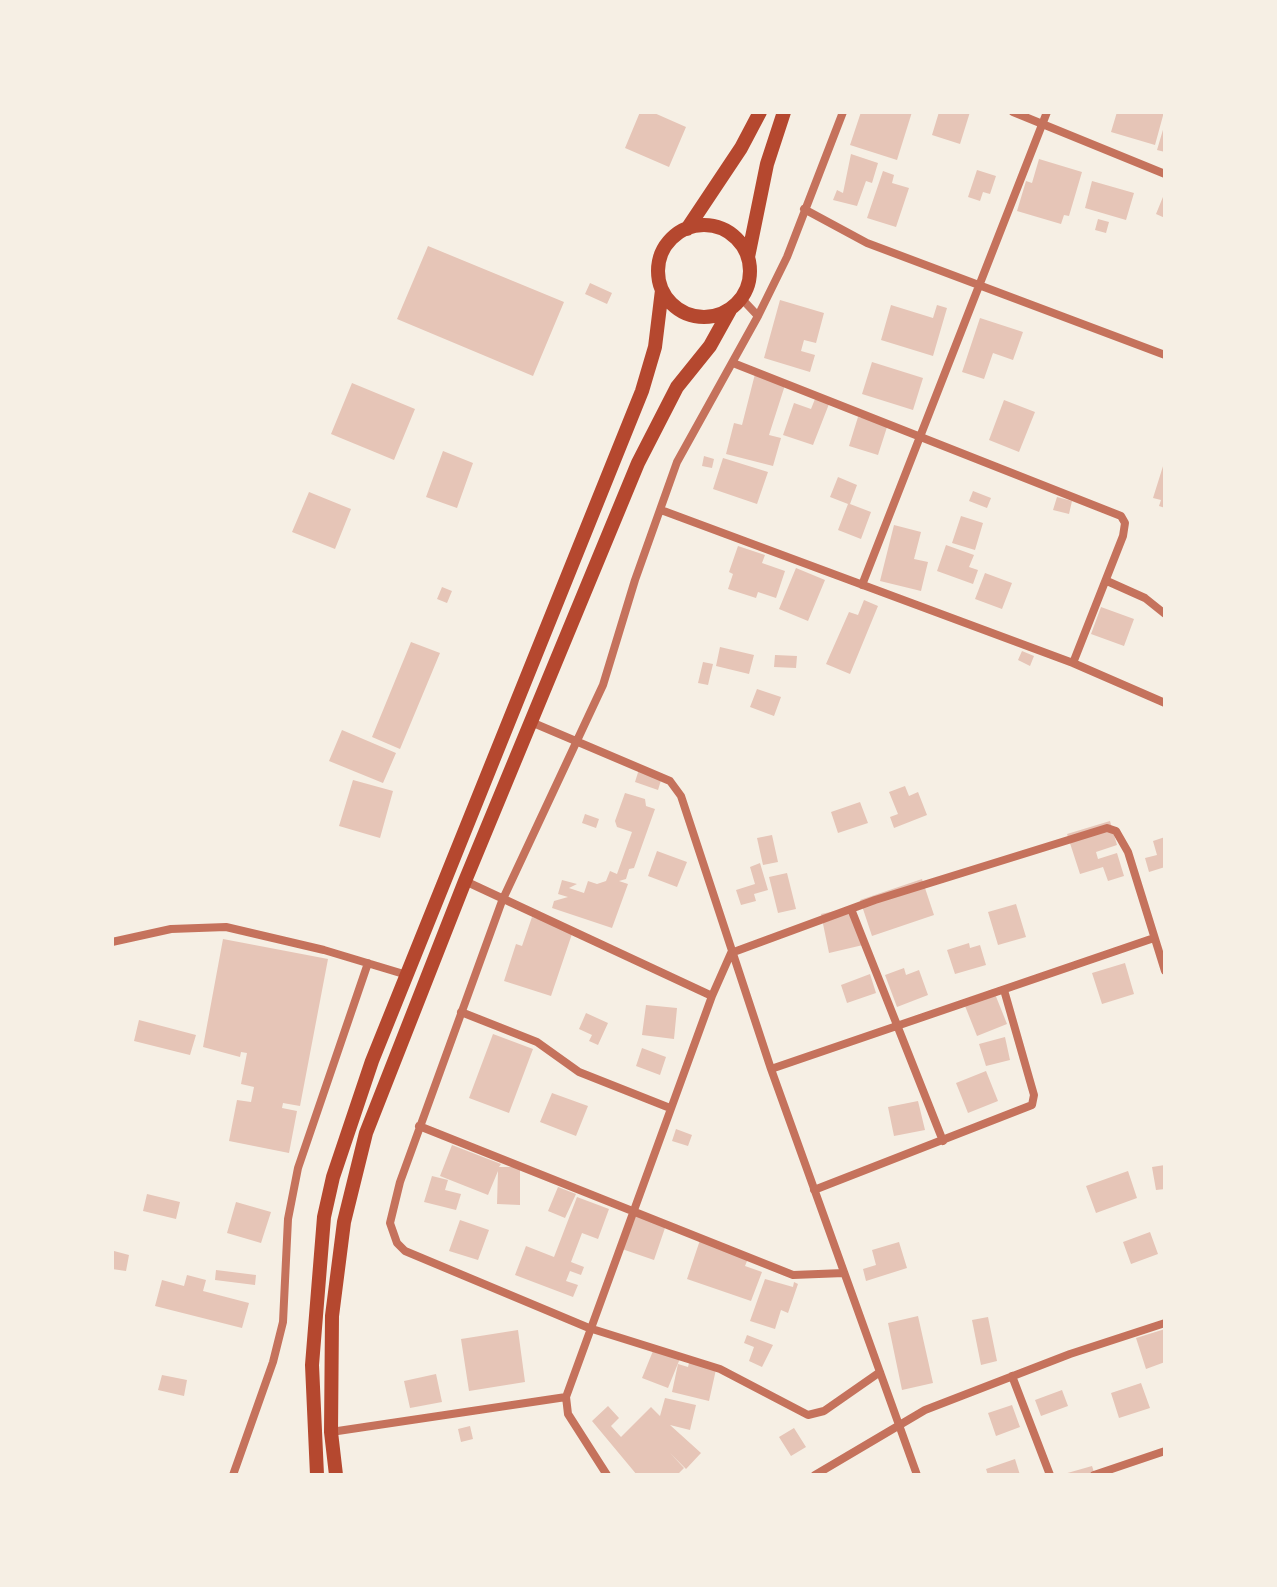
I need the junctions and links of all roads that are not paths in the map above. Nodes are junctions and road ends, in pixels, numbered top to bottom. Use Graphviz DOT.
graph roads {
  1 [pos="760,112"];
  2 [pos="784,112"];
  3 [pos="843,112"];
  4 [pos="1013,112"];
  5 [pos="1047,112"];
  6 [pos="1042,124"];
  7 [pos="1165,174"];
  8 [pos="804,209"];
  9 [pos="687,229"];
  10 [pos="748,257"];
  11 [pos="979,284"];
  12 [pos="662,290"];
  13 [pos="742,299"];
  14 [pos="730,310"];
  15 [pos="758,316"];
  16 [pos="1165,355"];
  17 [pos="733,363"];
  18 [pos="921,436"];
  19 [pos="661,510"];
  20 [pos="1107,581"];
  21 [pos="862,585"];
  22 [pos="1165,614"];
  23 [pos="1073,663"];
  24 [pos="1165,703"];
  25 [pos="531,722"];
  26 [pos="576,742"];
  27 [pos="465,881"];
  28 [pos="502,901"];
  29 [pos="851,909"];
  30 [pos="1154,938"];
  31 [pos="112,942"];
  32 [pos="731,953"];
  33 [pos="368,963"];
  34 [pos="1165,971"];
  35 [pos="407,975"];
  36 [pos="1004,990"];
  37 [pos="712,996"];
  38 [pos="461,1012"];
  39 [pos="898,1025"];
  40 [pos="771,1069"];
  41 [pos="670,1108"];
  42 [pos="419,1126"];
  43 [pos="943,1141"];
  44 [pos="814,1190"];
  45 [pos="633,1209"];
  46 [pos="844,1273"];
  47 [pos="1165,1323"];
  48 [pos="589,1328"];
  49 [pos="880,1372"];
  50 [pos="1012,1376"];
  51 [pos="566,1397"];
  52 [pos="898,1423"];
  53 [pos="331,1432"];
  54 [pos="1165,1451"];
  55 [pos="233,1475"];
  56 [pos="317,1475"];
  57 [pos="336,1475"];
  58 [pos="607,1475"];
  59 [pos="815,1475"];
  60 [pos="917,1475"];
  61 [pos="1050,1475"];
  62 [pos="1094,1475"];
  1 -- 9 [label="highway"];
  2 -- 10 [label="highway"];
  3 -- 8 [label="street"];
  4 -- 6 [label="street"];
  5 -- 6 [label="street"];
  6 -- 7 [label="street"];
  6 -- 11 [label="street"];
  8 -- 11 [label="street"];
  8 -- 15 [label="street"];
  9 -- 10 [label="highway"];
  9 -- 12 [label="highway"];
  10 -- 13 [label="highway"];
  11 -- 16 [label="street"];
  11 -- 18 [label="street"];
  12 -- 14 [label="highway"];
  12 -- 35 [label="highway"];
  13 -- 14 [label="highway"];
  13 -- 15 [label="street"];
  14 -- 25 [label="highway"];
  15 -- 17 [label="street"];
  17 -- 18 [label="street"];
  17 -- 19 [label="street"];
  18 -- 20 [label="street"];
  18 -- 21 [label="street"];
  19 -- 21 [label="street"];
  19 -- 26 [label="street"];
  20 -- 22 [label="street"];
  20 -- 23 [label="street"];
  21 -- 23 [label="street"];
  23 -- 24 [label="street"];
  25 -- 26 [label="street"];
  25 -- 27 [label="highway"];
  26 -- 28 [label="street"];
  26 -- 32 [label="street"];
  27 -- 28 [label="street"];
  27 -- 53 [label="highway"];
  28 -- 37 [label="street"];
  28 -- 38 [label="street"];
  29 -- 30 [label="street"];
  29 -- 32 [label="street"];
  29 -- 39 [label="street"];
  30 -- 34 [label="street"];
  30 -- 36 [label="street"];
  31 -- 33 [label="street"];
  32 -- 37 [label="street"];
  32 -- 40 [label="street"];
  33 -- 35 [label="street"];
  33 -- 55 [label="street"];
  35 -- 56 [label="highway"];
  36 -- 39 [label="street"];
  36 -- 43 [label="street"];
  37 -- 41 [label="street"];
  38 -- 41 [label="street"];
  38 -- 42 [label="street"];
  39 -- 40 [label="street"];
  39 -- 43 [label="street"];
  40 -- 44 [label="street"];
  41 -- 45 [label="street"];
  42 -- 45 [label="street"];
  42 -- 48 [label="street"];
  43 -- 44 [label="street"];
  44 -- 46 [label="street"];
  45 -- 46 [label="street"];
  45 -- 48 [label="street"];
  46 -- 49 [label="street"];
  47 -- 50 [label="street"];
  48 -- 49 [label="street"];
  48 -- 51 [label="street"];
  49 -- 52 [label="street"];
  50 -- 52 [label="street"];
  50 -- 61 [label="street"];
  51 -- 53 [label="street"];
  51 -- 58 [label="street"];
  52 -- 59 [label="street"];
  52 -- 60 [label="street"];
  53 -- 57 [label="highway"];
  54 -- 62 [label="street"];
}
